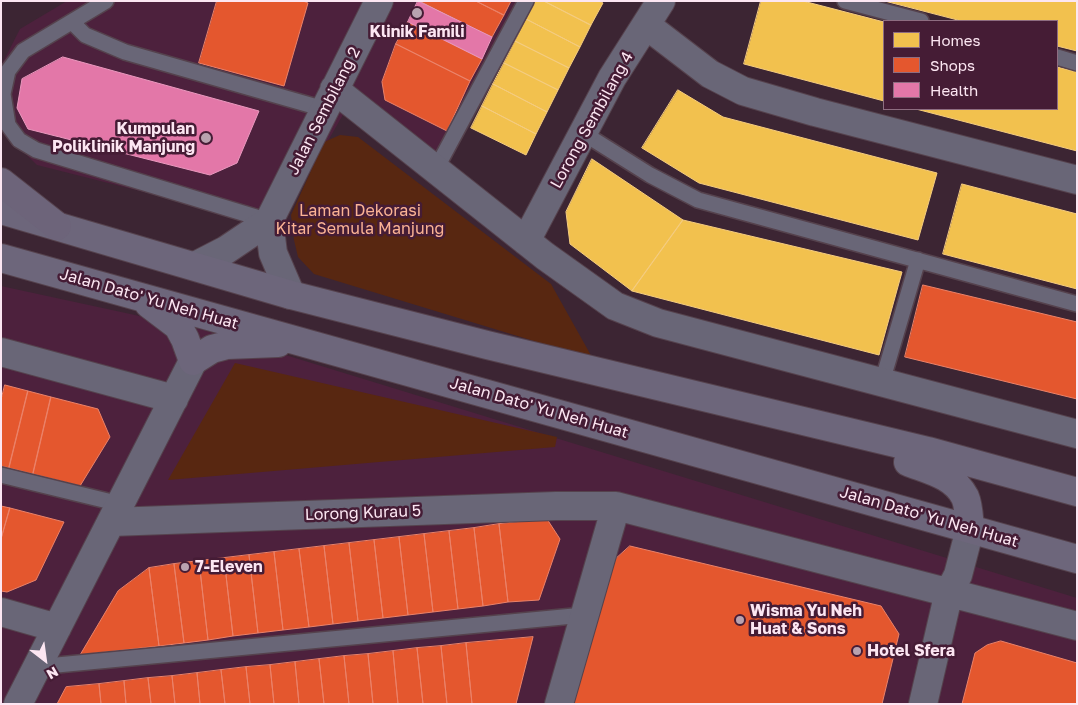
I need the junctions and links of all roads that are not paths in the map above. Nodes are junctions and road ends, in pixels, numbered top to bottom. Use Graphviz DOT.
graph roads {
  1 [pos="106,1"];
  2 [pos="378,1"];
  3 [pos="526,1"];
  4 [pos="661,1"];
  5 [pos="845,1"];
  6 [pos="917,20"];
  7 [pos="72,22"];
  8 [pos="646,25"];
  9 [pos="1058,57"];
  10 [pos="1077,62"];
  11 [pos="329,99"];
  12 [pos="583,133"];
  13 [pos="436,169"];
  14 [pos="1077,180"];
  15 [pos="1,182"];
  16 [pos="1,210"];
  17 [pos="269,221"];
  18 [pos="57,226"];
  19 [pos="526,240"];
  20 [pos="1,258"];
  21 [pos="918,260"];
  22 [pos="195,266"];
  23 [pos="291,294"];
  24 [pos="139,296"];
  25 [pos="1077,304"];
  26 [pos="302,342"];
  27 [pos="1,352"];
  28 [pos="193,361"];
  29 [pos="882,382"];
  30 [pos="174,399"];
  31 [pos="804,422"];
  32 [pos="1077,434"];
  33 [pos="1,475"];
  34 [pos="1077,492"];
  35 [pos="616,506"];
  36 [pos="115,513"];
  37 [pos="970,529"];
  38 [pos="1077,559"];
  39 [pos="949,592"];
  40 [pos="1,612"];
  41 [pos="584,616"];
  42 [pos="1077,626"];
  43 [pos="57,628"];
  44 [pos="36,668"];
  45 [pos="18,704"];
  46 [pos="559,704"];
  47 [pos="923,704"];
  1 -- 7 [label="lane"];
  2 -- 11 [label="street, Jalan Sembilang 2"];
  3 -- 13 [label="lane"];
  4 -- 8 [label="street, Lorong Sembilang 4"];
  5 -- 6 [label="lane"];
  7 -- 11 [label="lane"];
  7 -- 17 [label="lane"];
  8 -- 12 [label="street, Lorong Sembilang 4"];
  8 -- 14 [label="street"];
  9 -- 10 [label="lane"];
  11 -- 13 [label="street"];
  11 -- 17 [label="street, Jalan Sembilang 2"];
  12 -- 19 [label="street, Lorong Sembilang 4"];
  12 -- 21 [label="lane"];
  13 -- 19 [label="street"];
  15 -- 18 [label="main road"];
  16 -- 18 [label="main road"];
  17 -- 22 [label="street, Jalan Sembilang 2"];
  17 -- 23 [label="street"];
  18 -- 22 [label="main road"];
  19 -- 29 [label="street"];
  20 -- 24 [label="main road, Jalan Dato' Yu Neh Huat"];
  21 -- 25 [label="lane"];
  21 -- 29 [label="lane"];
  22 -- 23 [label="main road"];
  23 -- 31 [label="main road"];
  24 -- 26 [label="main road, Jalan Dato' Yu Neh Huat"];
  24 -- 28 [label="main road"];
  26 -- 28 [label="main road"];
  26 -- 37 [label="main road, Jalan Dato' Yu Neh Huat"];
  27 -- 30 [label="street"];
  28 -- 30 [label="street"];
  29 -- 32 [label="street"];
  30 -- 36 [label="street"];
  31 -- 34 [label="main road"];
  31 -- 37 [label="main road"];
  33 -- 36 [label="lane"];
  35 -- 36 [label="street, Lorong Kurau 5"];
  35 -- 39 [label="street"];
  35 -- 41 [label="street"];
  36 -- 43 [label="street"];
  37 -- 38 [label="main road, Jalan Dato' Yu Neh Huat"];
  37 -- 39 [label="street"];
  39 -- 42 [label="street"];
  39 -- 47 [label="street"];
  40 -- 43 [label="street"];
  41 -- 44 [label="lane"];
  41 -- 46 [label="street"];
  43 -- 44 [label="street"];
  44 -- 45 [label="street"];
}
